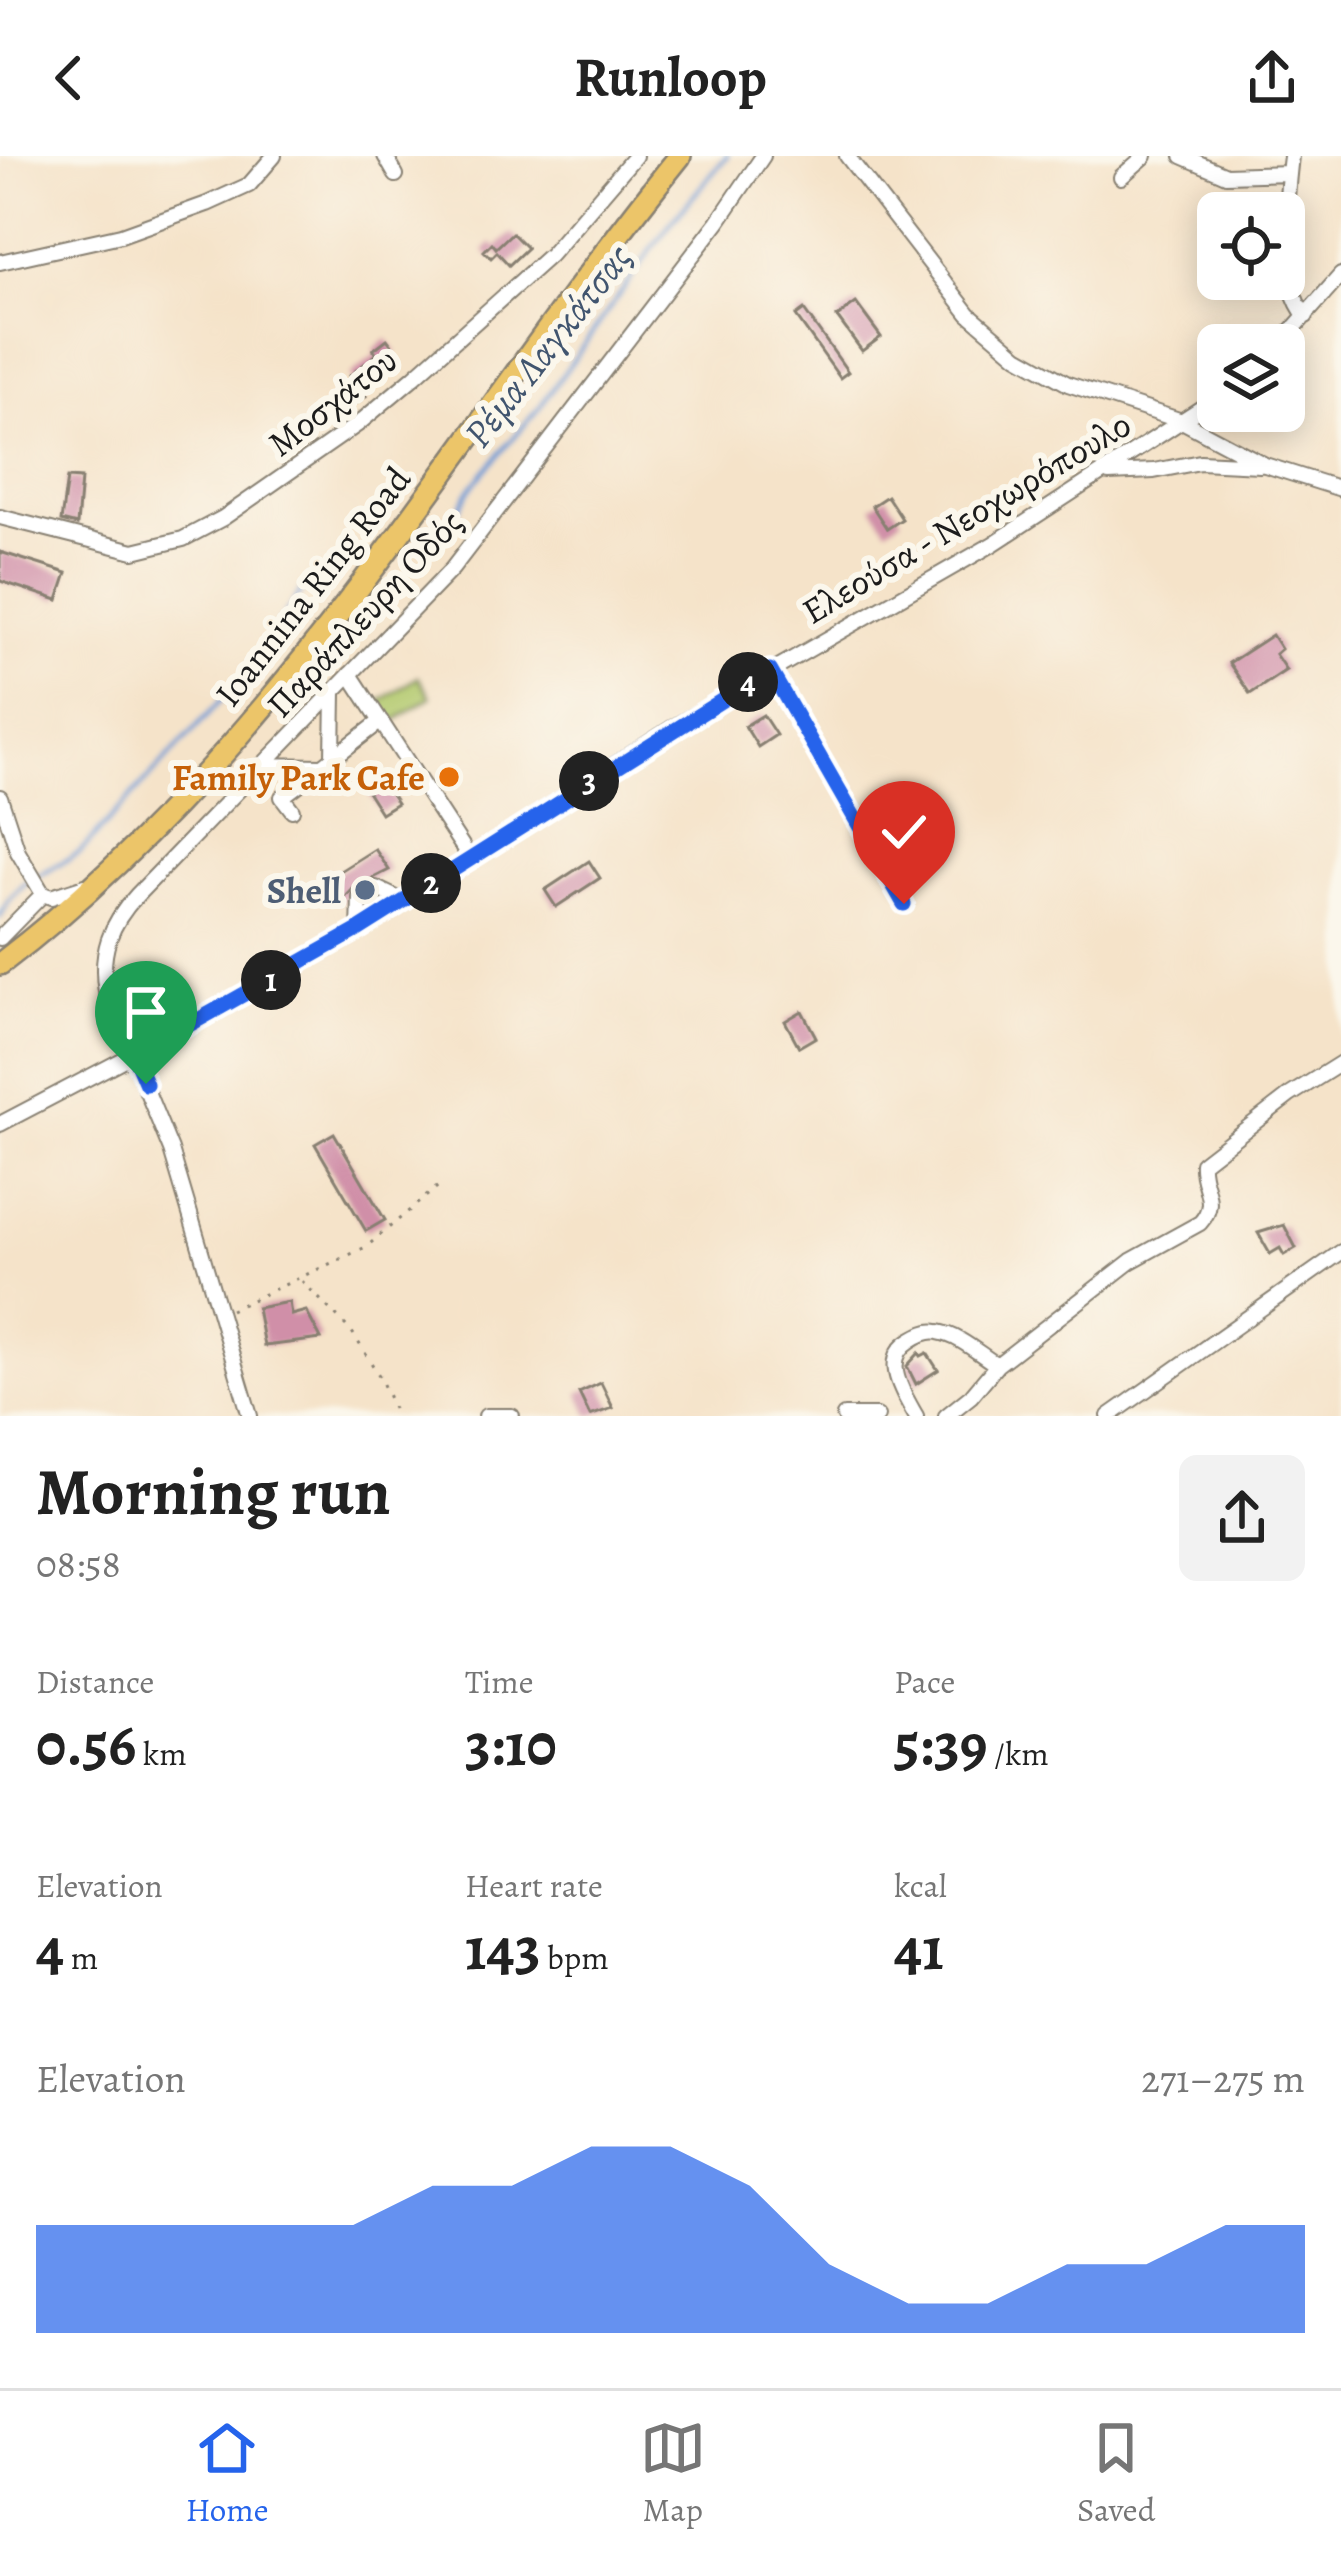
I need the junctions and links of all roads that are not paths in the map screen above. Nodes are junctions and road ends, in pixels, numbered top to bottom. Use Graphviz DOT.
graph roads {
  1 [pos="274,156"];
  2 [pos="385,156"];
  3 [pos="635,156"];
  4 [pos="680,156"];
  5 [pos="764,156"];
  6 [pos="847,156"];
  7 [pos="1145,156"];
  8 [pos="1182,156"];
  9 [pos="1291,156"];
  10 [pos="1289,173"];
  11 [pos="396,175"];
  12 [pos="1121,177"];
  13 [pos="0,262"];
  14 [pos="1341,275"];
  15 [pos="1306,316"];
  16 [pos="1299,324"];
  17 [pos="1197,411"];
  18 [pos="1182,421"];
  19 [pos="1265,465"];
  20 [pos="1104,473"];
  21 [pos="1341,489"];
  22 [pos="0,517"];
  23 [pos="770,670"];
  24 [pos="350,674"];
  25 [pos="334,692"];
  26 [pos="381,721"];
  27 [pos="328,762"];
  28 [pos="262,765"];
  29 [pos="0,797"];
  30 [pos="292,810"];
  31 [pos="470,858"];
  32 [pos="101,879"];
  33 [pos="41,890"];
  34 [pos="403,901"];
  35 [pos="904,904"];
  36 [pos="358,930"];
  37 [pos="0,938"];
  38 [pos="0,964"];
  39 [pos="134,1056"];
  40 [pos="1341,1063"];
  41 [pos="0,1124"];
  42 [pos="1341,1252"];
  43 [pos="997,1365"];
  44 [pos="250,1416"];
  45 [pos="486,1416"];
  46 [pos="512,1416"];
  47 [pos="844,1416"];
  48 [pos="877,1416"];
  49 [pos="916,1416"];
  50 [pos="946,1416"];
  51 [pos="1109,1416"];
  1 -- 13 [label="street"];
  2 -- 11 [label="street"];
  3 -- 22 [label="street, Μοσχάτου"];
  4 -- 32 [label="highway, Ioannina Ring Road"];
  5 -- 24 [label="street, Παράπλευρη Οδός"];
  6 -- 18 [label="street"];
  7 -- 12 [label="street"];
  8 -- 10 [label="street"];
  9 -- 10 [label="street"];
  10 -- 15 [label="street"];
  14 -- 15 [label="street"];
  15 -- 16 [label="street"];
  17 -- 18 [label="street, Ελεούσα - Νεοχωρόπουλο"];
  18 -- 19 [label="street"];
  18 -- 20 [label="street, Ελεούσα - Νεοχωρόπουλο"];
  19 -- 20 [label="street"];
  19 -- 21 [label="street"];
  20 -- 23 [label="street, Ελεούσα - Νεοχωρόπουλο"];
  23 -- 31 [label="street, Ελεούσα - Νεοχωρόπουλο"];
  23 -- 35 [label="street"];
  24 -- 25 [label="street, Παράπλευρη Οδός"];
  24 -- 26 [label="street"];
  25 -- 27 [label="street"];
  25 -- 28 [label="street, Παράπλευρη Οδός"];
  26 -- 27 [label="street"];
  26 -- 31 [label="street"];
  27 -- 28 [label="street"];
  27 -- 30 [label="street"];
  28 -- 39 [label="street, Παράπλευρη Οδός"];
  29 -- 33 [label="street"];
  31 -- 34 [label="street, Ελεούσα - Νεοχωρόπουλο"];
  32 -- 33 [label="street"];
  32 -- 38 [label="highway, Ioannina Ring Road"];
  33 -- 37 [label="street"];
  34 -- 36 [label="street, Ελεούσα - Νεοχωρόπουλο"];
  34 -- 36 [label="street"];
  36 -- 39 [label="street, Ελεούσα - Νεοχωρόπουλο"];
  39 -- 41 [label="street, Ελεούσα - Νεοχωρόπουλο"];
  39 -- 44 [label="street, Παράπλευρη Οδός"];
  40 -- 43 [label="street"];
  42 -- 51 [label="street"];
  43 -- 49 [label="street"];
  43 -- 50 [label="street"];
  45 -- 46 [label="street"];
  47 -- 48 [label="street"];
}
